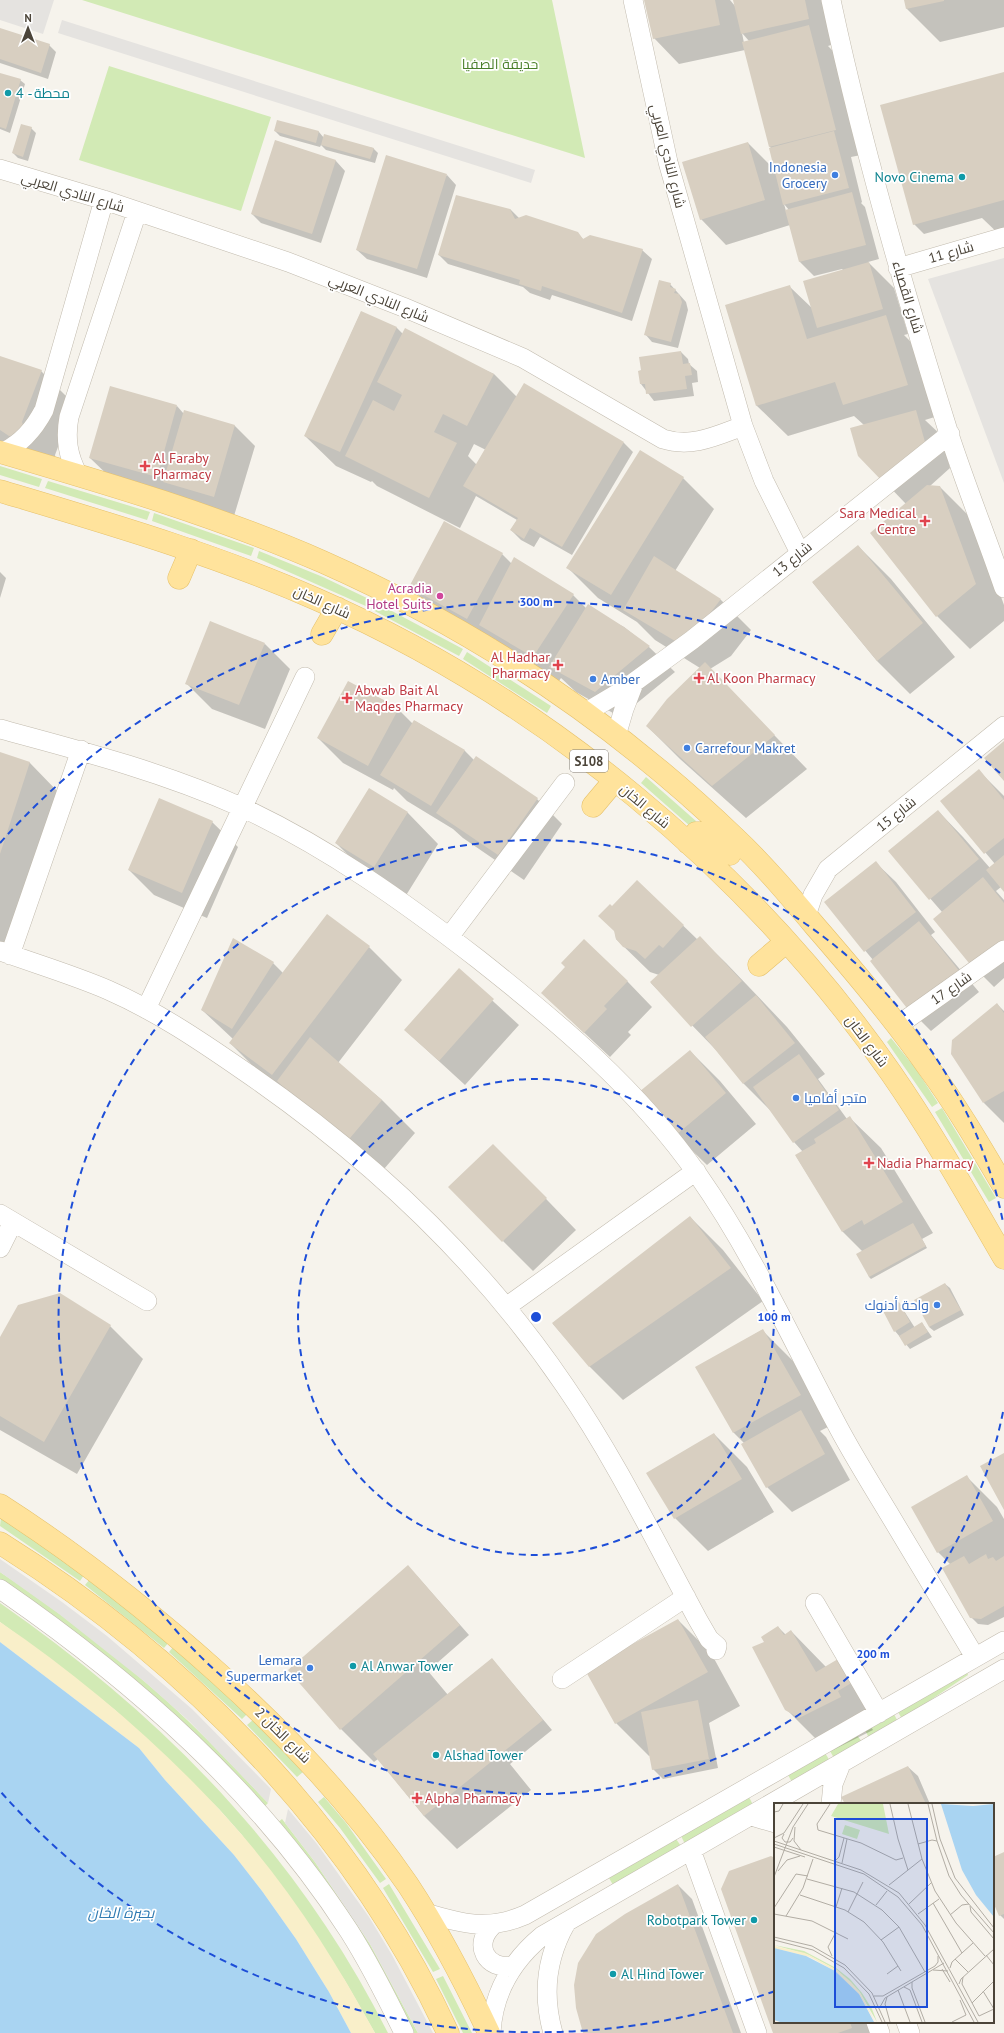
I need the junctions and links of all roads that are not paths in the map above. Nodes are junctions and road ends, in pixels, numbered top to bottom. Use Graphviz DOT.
graph roads {
  1 [pos="633,0"];
  2 [pos="831,0"];
  3 [pos="0,169"];
  4 [pos="104,200"];
  5 [pos="137,212"];
  6 [pos="1004,237"];
  7 [pos="898,268"];
  8 [pos="743,426"];
  9 [pos="950,434"];
  10 [pos="1,453"];
  11 [pos="78,475"];
  12 [pos="0,491"];
  13 [pos="190,550"];
  14 [pos="800,553"];
  15 [pos="179,578"];
  16 [pos="1004,588"];
  17 [pos="337,608"];
  18 [pos="322,634"];
  19 [pos="305,677"];
  20 [pos="634,682"];
  21 [pos="585,713"];
  22 [pos="1004,726"];
  23 [pos="0,729"];
  24 [pos="616,736"];
  25 [pos="81,750"];
  26 [pos="614,780"];
  27 [pos="565,783"];
  28 [pos="593,806"];
  29 [pos="243,808"];
  30 [pos="688,843"];
  31 [pos="778,882"];
  32 [pos="806,916"];
  33 [pos="449,937"];
  34 [pos="786,942"];
  35 [pos="1004,950"];
  36 [pos="5,953"];
  37 [pos="760,965"];
  38 [pos="146,1009"];
  39 [pos="897,1026"];
  40 [pos="696,1171"];
  41 [pos="1004,1186"];
  42 [pos="7,1218"];
  43 [pos="0,1248"];
  44 [pos="1004,1258"];
  45 [pos="147,1301"];
  46 [pos="506,1307"];
  47 [pos="0,1505"];
  48 [pos="0,1543"];
  49 [pos="0,1589"];
  50 [pos="686,1597"];
  51 [pos="815,1603"];
  52 [pos="1004,1641"];
  53 [pos="716,1650"];
  54 [pos="975,1657"];
  55 [pos="1004,1669"];
  56 [pos="562,1679"];
  57 [pos="879,1713"];
  58 [pos="841,1764"];
  59 [pos="831,1803"];
  60 [pos="751,1816"];
  61 [pos="774,1823"];
  62 [pos="691,1850"];
  63 [pos="426,1913"];
  64 [pos="566,1923"];
  65 [pos="493,1925"];
  66 [pos="514,1966"];
  67 [pos="876,2023"];
  68 [pos="906,2023"];
  69 [pos="404,2033"];
  70 [pos="448,2033"];
  71 [pos="490,2033"];
  72 [pos="553,2033"];
  73 [pos="757,2033"];
  74 [pos="880,2033"];
  75 [pos="910,2033"];
  1 -- 8 [label="street, شارع النادي العربي"];
  2 -- 7 [label="street, شارع القصباء"];
  3 -- 4 [label="street, شارع النادي العربي"];
  4 -- 5 [label="street, شارع النادي العربي"];
  4 -- 10 [label="street"];
  5 -- 8 [label="street, شارع النادي العربي"];
  5 -- 11 [label="street"];
  6 -- 7 [label="street, شارع 11"];
  7 -- 9 [label="street, شارع القصباء"];
  8 -- 14 [label="street, شارع النادي العربي"];
  9 -- 14 [label="street, شارع 13"];
  9 -- 16 [label="street, شارع القصباء"];
  10 -- 11 [label="main road, S108"];
  11 -- 21 [label="main road, S108"];
  12 -- 13 [label="main road, شارع الخان / S108"];
  13 -- 15 [label="main road"];
  13 -- 17 [label="main road, شارع الخان / S108"];
  14 -- 20 [label="street, شارع 13"];
  17 -- 18 [label="main road"];
  17 -- 26 [label="main road, شارع الخان / S108"];
  19 -- 29 [label="street"];
  20 -- 21 [label="street, شارع 13"];
  20 -- 24 [label="street"];
  21 -- 24 [label="main road, S108"];
  22 -- 32 [label="street, شارع 15"];
  23 -- 25 [label="street"];
  24 -- 31 [label="main road, S108"];
  25 -- 29 [label="street"];
  25 -- 36 [label="street"];
  26 -- 28 [label="main road"];
  26 -- 30 [label="main road, شارع الخان / S108"];
  27 -- 33 [label="street"];
  29 -- 33 [label="street"];
  29 -- 38 [label="street"];
  30 -- 31 [label="main road"];
  30 -- 34 [label="main road, شارع الخان / S108"];
  31 -- 32 [label="main road, S108"];
  32 -- 39 [label="main road, S108"];
  33 -- 40 [label="street"];
  34 -- 37 [label="main road"];
  34 -- 44 [label="main road, شارع الخان / S108"];
  35 -- 39 [label="street, شارع 17"];
  36 -- 38 [label="street"];
  38 -- 46 [label="street"];
  39 -- 41 [label="main road, S108"];
  40 -- 46 [label="street"];
  40 -- 54 [label="street"];
  42 -- 43 [label="street"];
  42 -- 45 [label="street"];
  46 -- 50 [label="street"];
  47 -- 63 [label="main road, شارع الخان 2"];
  48 -- 70 [label="main road"];
  49 -- 69 [label="street"];
  50 -- 53 [label="street"];
  50 -- 56 [label="street"];
  51 -- 57 [label="street"];
  52 -- 54 [label="street"];
  54 -- 57 [label="street"];
  55 -- 58 [label="street"];
  57 -- 65 [label="street"];
  58 -- 59 [label="street"];
  58 -- 60 [label="street"];
  60 -- 61 [label="street"];
  60 -- 62 [label="street"];
  62 -- 64 [label="street"];
  62 -- 73 [label="street"];
  63 -- 65 [label="street"];
  63 -- 71 [label="main road, شارع الخان 2"];
  64 -- 66 [label="street"];
  64 -- 72 [label="street"];
  65 -- 66 [label="street"];
  66 -- 71 [label="street"];
  67 -- 74 [label="street"];
  68 -- 75 [label="street"];
}
